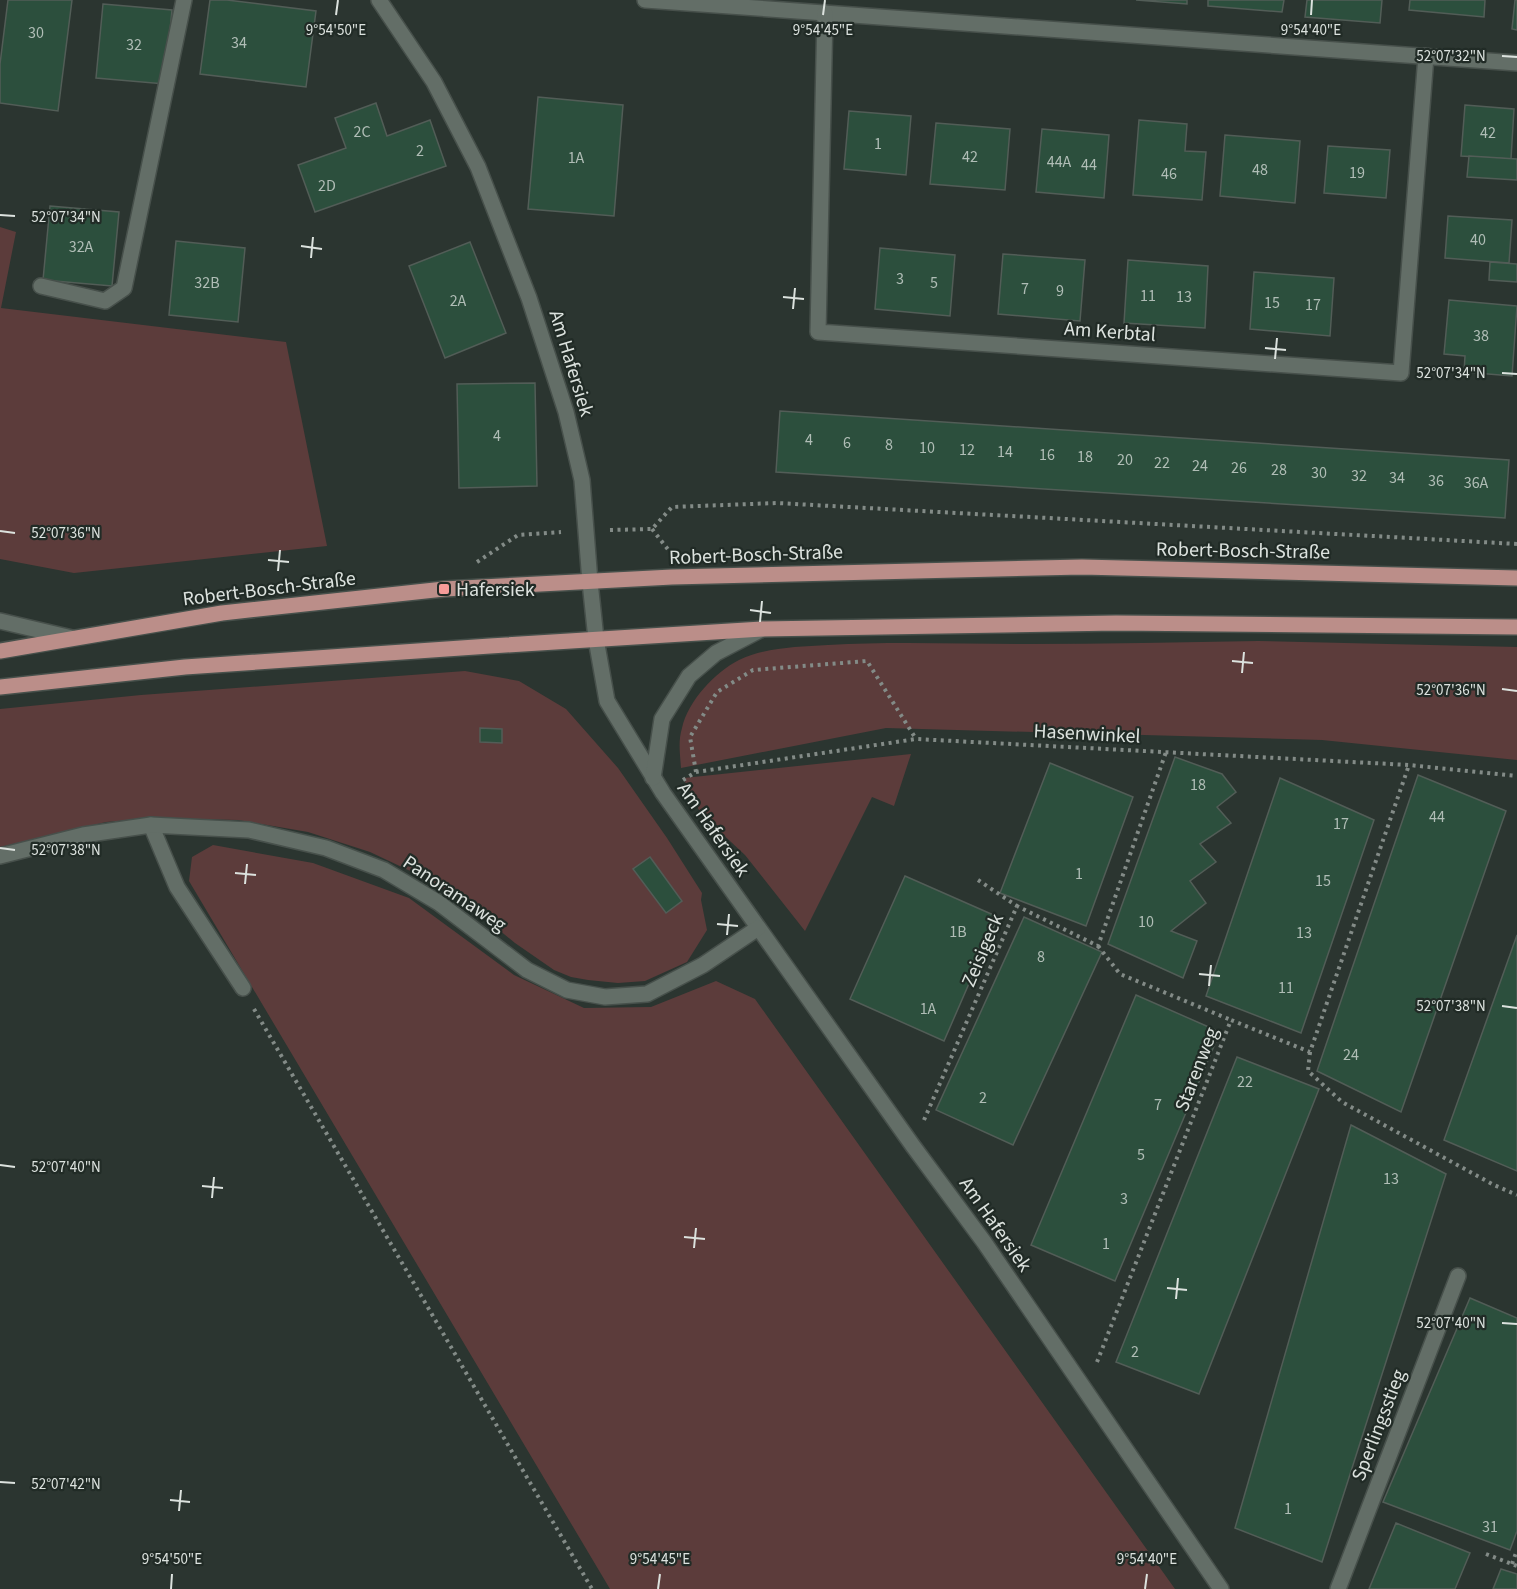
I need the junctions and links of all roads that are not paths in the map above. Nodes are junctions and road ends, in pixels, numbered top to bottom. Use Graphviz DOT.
graph roads {
  1 [pos="184,0"];
  2 [pos="379,0"];
  3 [pos="645,0"];
  4 [pos="825,13"];
  5 [pos="1426,56"];
  6 [pos="1517,63"];
  7 [pos="41,286"];
  8 [pos="1517,578"];
  9 [pos="590,582"];
  10 [pos="0,621"];
  11 [pos="1517,627"];
  12 [pos="762,629"];
  13 [pos="72,638"];
  14 [pos="596,639"];
  15 [pos="0,651"];
  16 [pos="0,687"];
  17 [pos="653,778"];
  18 [pos="151,825"];
  19 [pos="0,856"];
  20 [pos="758,928"];
  21 [pos="243,988"];
  22 [pos="1458,1276"];
  23 [pos="1221,1589"];
  24 [pos="1338,1589"];
  1 -- 7 [label="street"];
  2 -- 9 [label="street, Am Hafersiek"];
  3 -- 4 [label="street"];
  4 -- 5 [label="street"];
  4 -- 5 [label="street, Am Kerbtal"];
  5 -- 6 [label="street"];
  8 -- 9 [label="main road, Robert-Bosch-Straße"];
  9 -- 13 [label="main road, Robert-Bosch-Straße"];
  9 -- 14 [label="street, Am Hafersiek"];
  10 -- 13 [label="street"];
  11 -- 12 [label="main road"];
  12 -- 14 [label="main road"];
  12 -- 17 [label="street"];
  13 -- 15 [label="main road, Robert-Bosch-Straße"];
  14 -- 16 [label="main road"];
  14 -- 17 [label="street, Am Hafersiek"];
  17 -- 20 [label="street, Am Hafersiek"];
  18 -- 19 [label="street, Panoramaweg"];
  18 -- 20 [label="street, Panoramaweg"];
  18 -- 21 [label="street"];
  20 -- 23 [label="street, Am Hafersiek"];
  22 -- 24 [label="street, Sperlingsstieg"];
}
